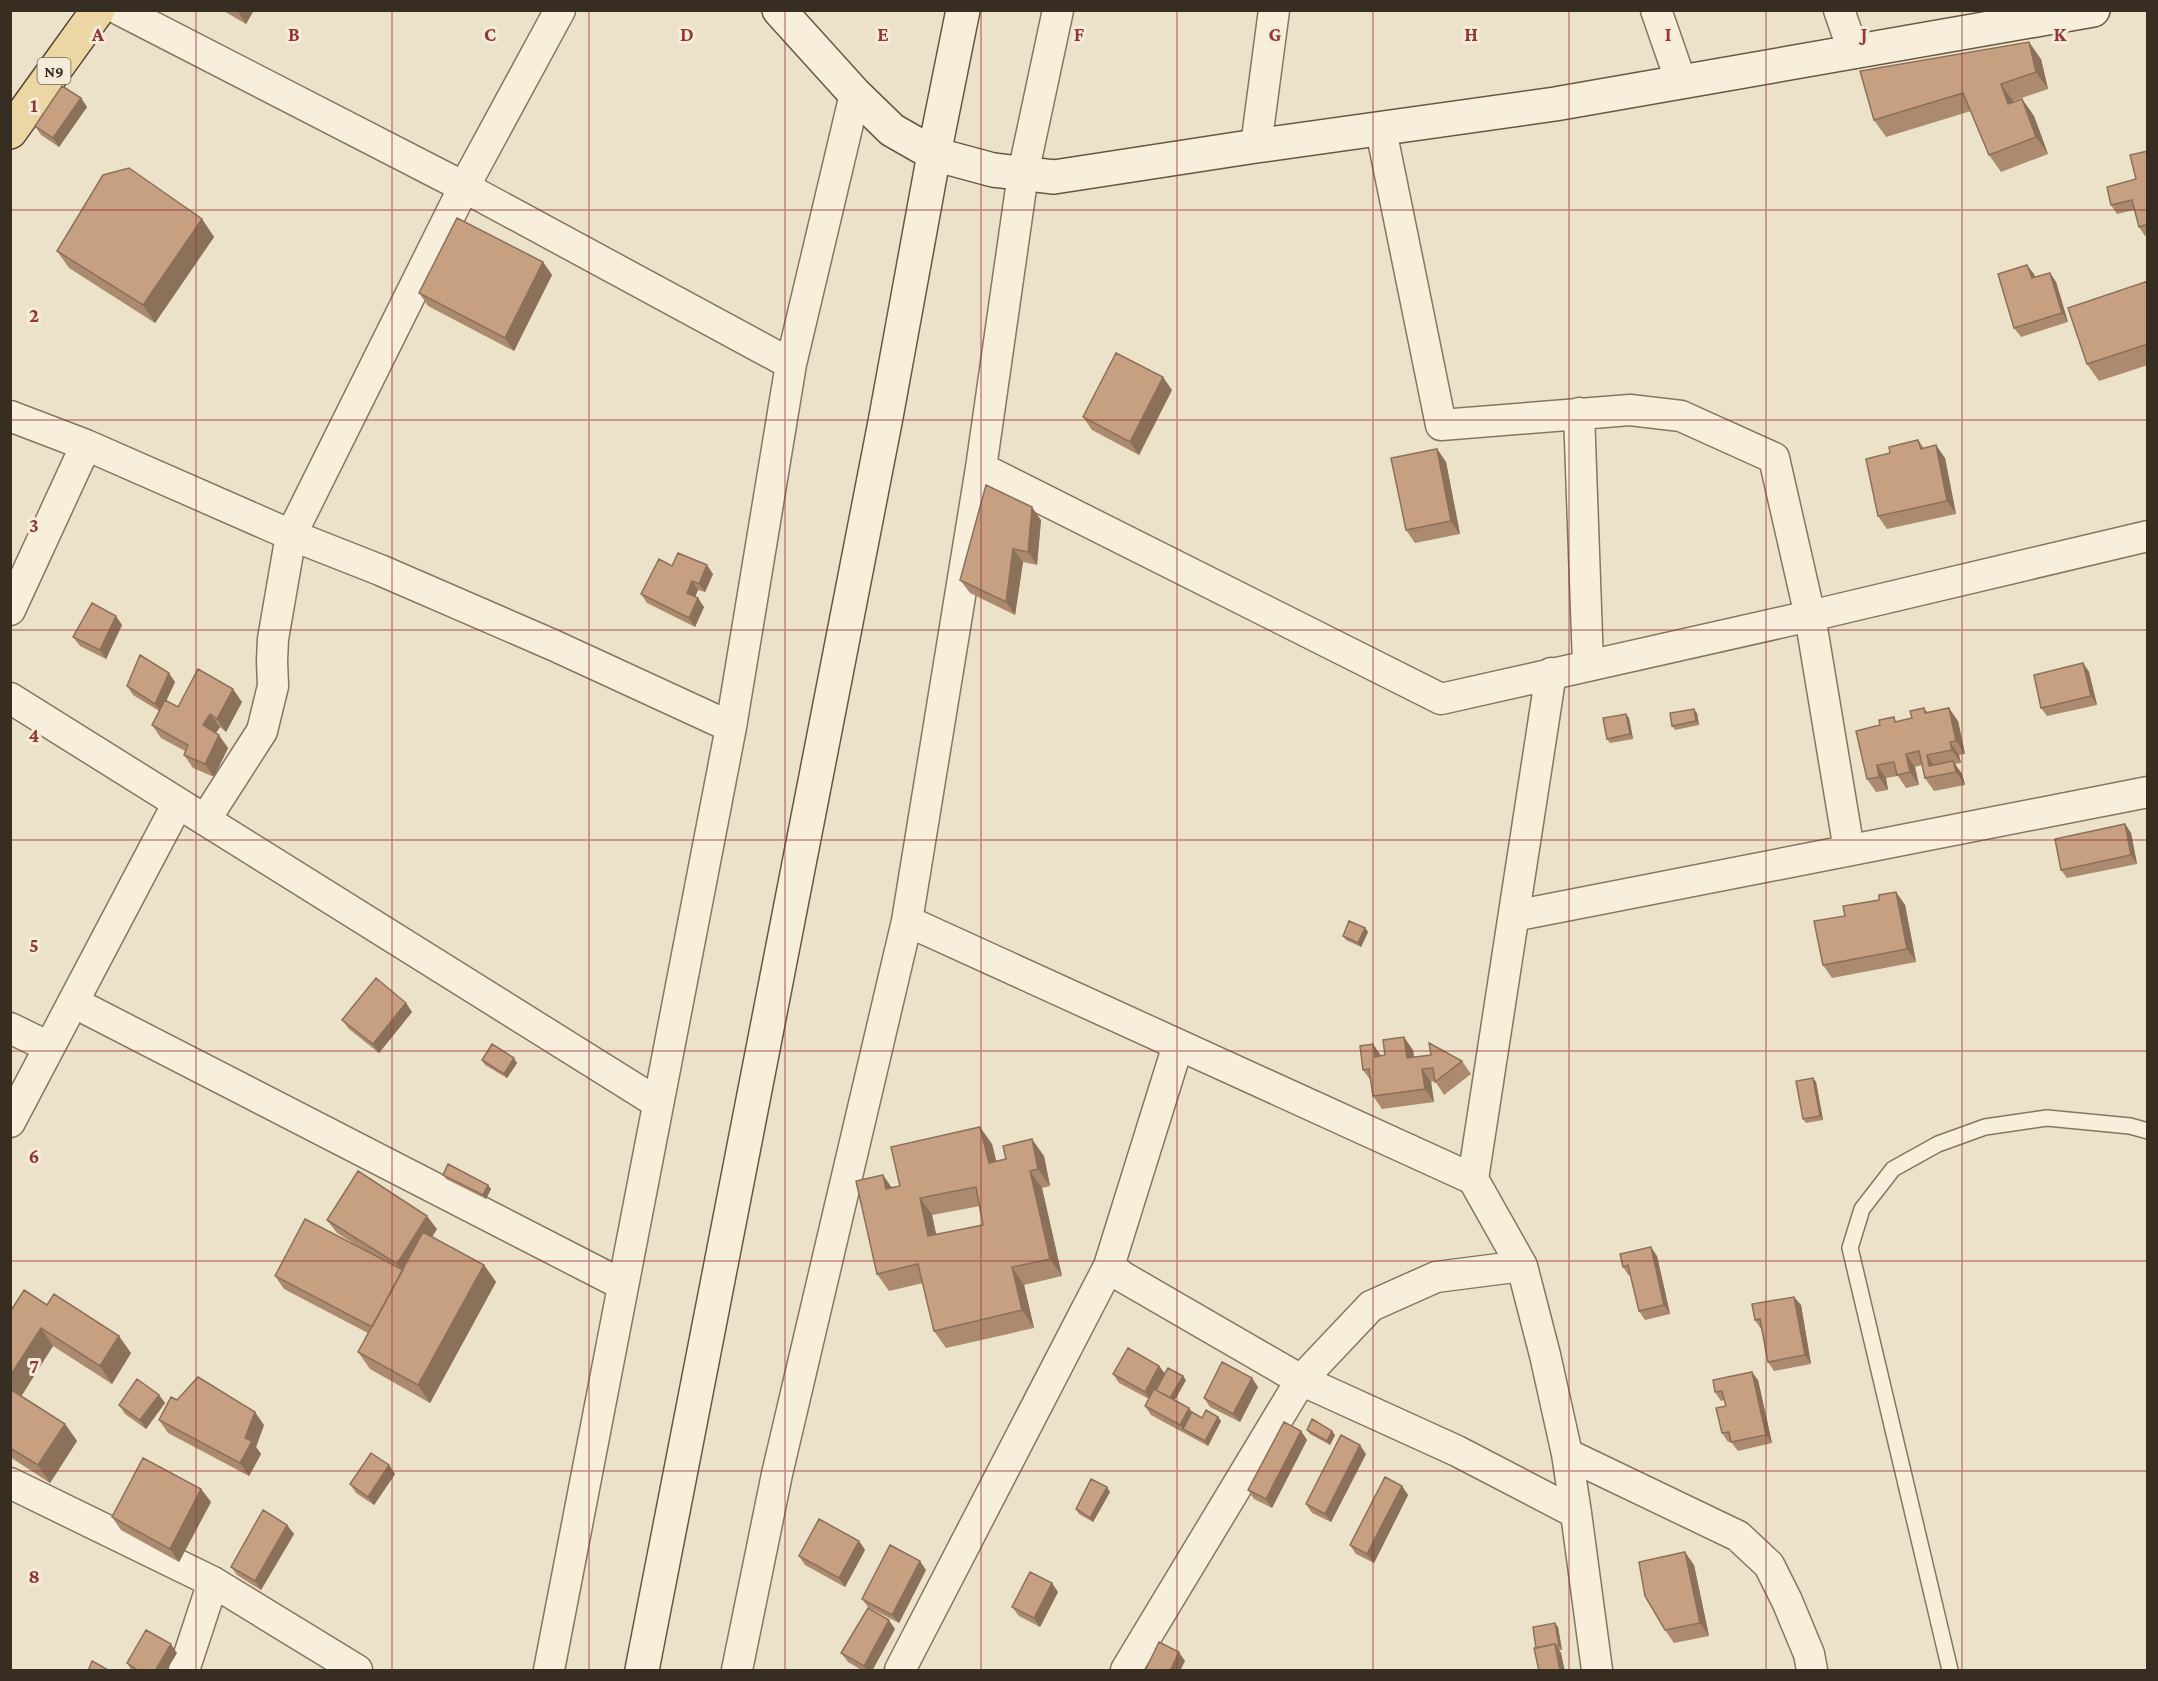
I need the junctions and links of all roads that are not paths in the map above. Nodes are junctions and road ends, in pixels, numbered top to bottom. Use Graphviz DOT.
graph roads {
  1 [pos="98,10"];
  2 [pos="120,10"];
  3 [pos="560,10"];
  4 [pos="779,10"];
  5 [pos="963,10"];
  6 [pos="1058,10"];
  7 [pos="1274,10"];
  8 [pos="1656,10"];
  9 [pos="1839,10"];
  10 [pos="2093,10"];
  11 [pos="1854,53"];
  12 [pos="1681,82"];
  13 [pos="855,94"];
  14 [pos="1381,129"];
  15 [pos="10,132"];
  16 [pos="1256,146"];
  17 [pos="934,154"];
  18 [pos="1023,174"];
  19 [pos="464,187"];
  20 [pos="791,364"];
  21 [pos="1579,413"];
  22 [pos="10,416"];
  23 [pos="86,445"];
  24 [pos="981,468"];
  25 [pos="291,535"];
  26 [pos="2148,536"];
  27 [pos="10,610"];
  28 [pos="1810,616"];
  29 [pos="1588,664"];
  30 [pos="1551,674"];
  31 [pos="10,698"];
  32 [pos="731,727"];
  33 [pos="2148,792"];
  34 [pos="178,803"];
  35 [pos="205,820"];
  36 [pos="1849,850"];
  37 [pos="1514,916"];
  38 [pos="907,921"];
  39 [pos="72,1002"];
  40 [pos="10,1028"];
  41 [pos="1178,1045"];
  42 [pos="49,1047"];
  43 [pos="658,1103"];
  44 [pos="10,1122"];
  45 [pos="2148,1131"];
  46 [pos="1473,1179"];
  47 [pos="1109,1266"];
  48 [pos="1522,1266"];
  49 [pos="623,1285"];
  50 [pos="1300,1380"];
  51 [pos="1567,1454"];
  52 [pos="10,1483"];
  53 [pos="1576,1513"];
  54 [pos="213,1582"];
  55 [pos="184,1671"];
  56 [pos="357,1671"];
  57 [pos="549,1671"];
  58 [pos="642,1671"];
  59 [pos="737,1671"];
  60 [pos="900,1671"];
  61 [pos="1126,1671"];
  62 [pos="1597,1671"];
  63 [pos="1812,1671"];
  64 [pos="1950,1671"];
  1 -- 15 [label="main road, N9"];
  2 -- 19 [label="street"];
  3 -- 19 [label="street"];
  4 -- 13 [label="street"];
  5 -- 17 [label="street"];
  6 -- 18 [label="street"];
  7 -- 16 [label="street"];
  8 -- 12 [label="street"];
  9 -- 11 [label="street"];
  10 -- 11 [label="street"];
  11 -- 12 [label="street"];
  12 -- 14 [label="street"];
  13 -- 17 [label="street"];
  13 -- 20 [label="street"];
  14 -- 16 [label="street"];
  14 -- 21 [label="street"];
  16 -- 18 [label="street"];
  17 -- 18 [label="street"];
  17 -- 58 [label="street"];
  18 -- 24 [label="street"];
  19 -- 20 [label="street"];
  19 -- 25 [label="street"];
  20 -- 32 [label="street"];
  21 -- 28 [label="street"];
  21 -- 29 [label="street"];
  22 -- 23 [label="street"];
  23 -- 25 [label="street"];
  23 -- 27 [label="street"];
  24 -- 30 [label="street"];
  24 -- 38 [label="street"];
  25 -- 32 [label="street"];
  25 -- 35 [label="street"];
  26 -- 28 [label="street"];
  28 -- 29 [label="street"];
  28 -- 36 [label="street"];
  29 -- 30 [label="street"];
  30 -- 37 [label="street"];
  31 -- 34 [label="street"];
  32 -- 43 [label="street"];
  33 -- 36 [label="street"];
  34 -- 35 [label="street"];
  34 -- 39 [label="street"];
  35 -- 43 [label="street"];
  36 -- 37 [label="street"];
  37 -- 46 [label="street"];
  38 -- 41 [label="street"];
  38 -- 59 [label="street"];
  39 -- 42 [label="street"];
  39 -- 49 [label="street"];
  40 -- 42 [label="street"];
  41 -- 46 [label="street"];
  41 -- 47 [label="street"];
  42 -- 44 [label="street"];
  43 -- 49 [label="street"];
  45 -- 64 [label="lane"];
  46 -- 48 [label="street"];
  47 -- 50 [label="street"];
  47 -- 60 [label="street"];
  48 -- 50 [label="street"];
  48 -- 51 [label="street"];
  49 -- 57 [label="street"];
  50 -- 53 [label="street"];
  50 -- 61 [label="street"];
  51 -- 53 [label="street"];
  51 -- 63 [label="street"];
  52 -- 54 [label="street"];
  53 -- 62 [label="street"];
  54 -- 55 [label="street"];
  54 -- 56 [label="street"];
}
